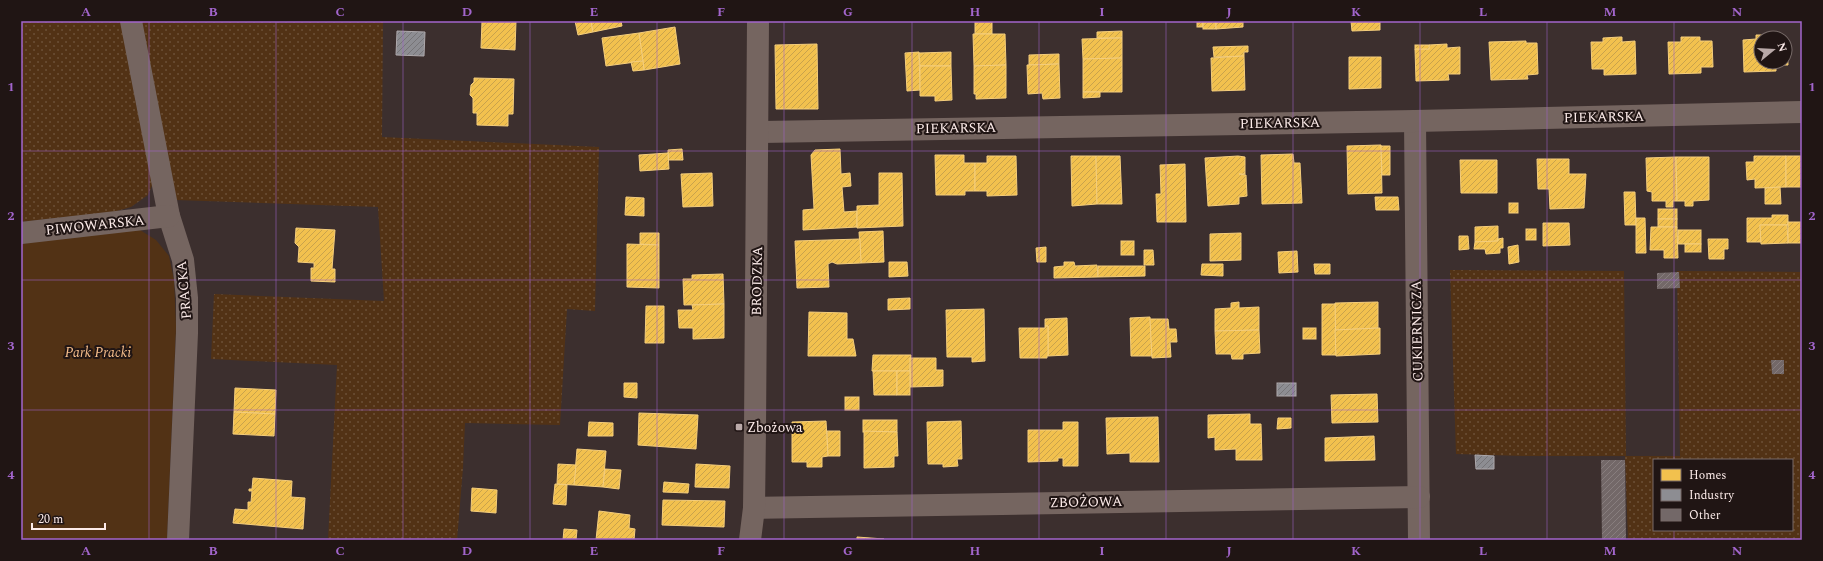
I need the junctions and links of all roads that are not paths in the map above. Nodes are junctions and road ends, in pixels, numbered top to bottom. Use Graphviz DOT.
graph roads {
  1 [pos="130,21"];
  2 [pos="758,21"];
  3 [pos="1802,112"];
  4 [pos="1415,121"];
  5 [pos="758,132"];
  6 [pos="169,216"];
  7 [pos="21,234"];
  8 [pos="1419,497"];
  9 [pos="754,508"];
  10 [pos="178,540"];
  11 [pos="750,540"];
  12 [pos="1419,540"];
  1 -- 6 [label="street, PRACKA"];
  2 -- 5 [label="street, BRODZKA"];
  3 -- 4 [label="street, PIEKARSKA"];
  4 -- 5 [label="street, PIEKARSKA"];
  4 -- 8 [label="street, CUKIERNICZA"];
  5 -- 9 [label="street, BRODZKA"];
  6 -- 7 [label="street, PIWOWARSKA"];
  6 -- 10 [label="street, PRACKA"];
  8 -- 9 [label="street, ZBOŻOWA"];
  8 -- 12 [label="street, CUKIERNICZA"];
  9 -- 11 [label="street, BRODZKA"];
}
